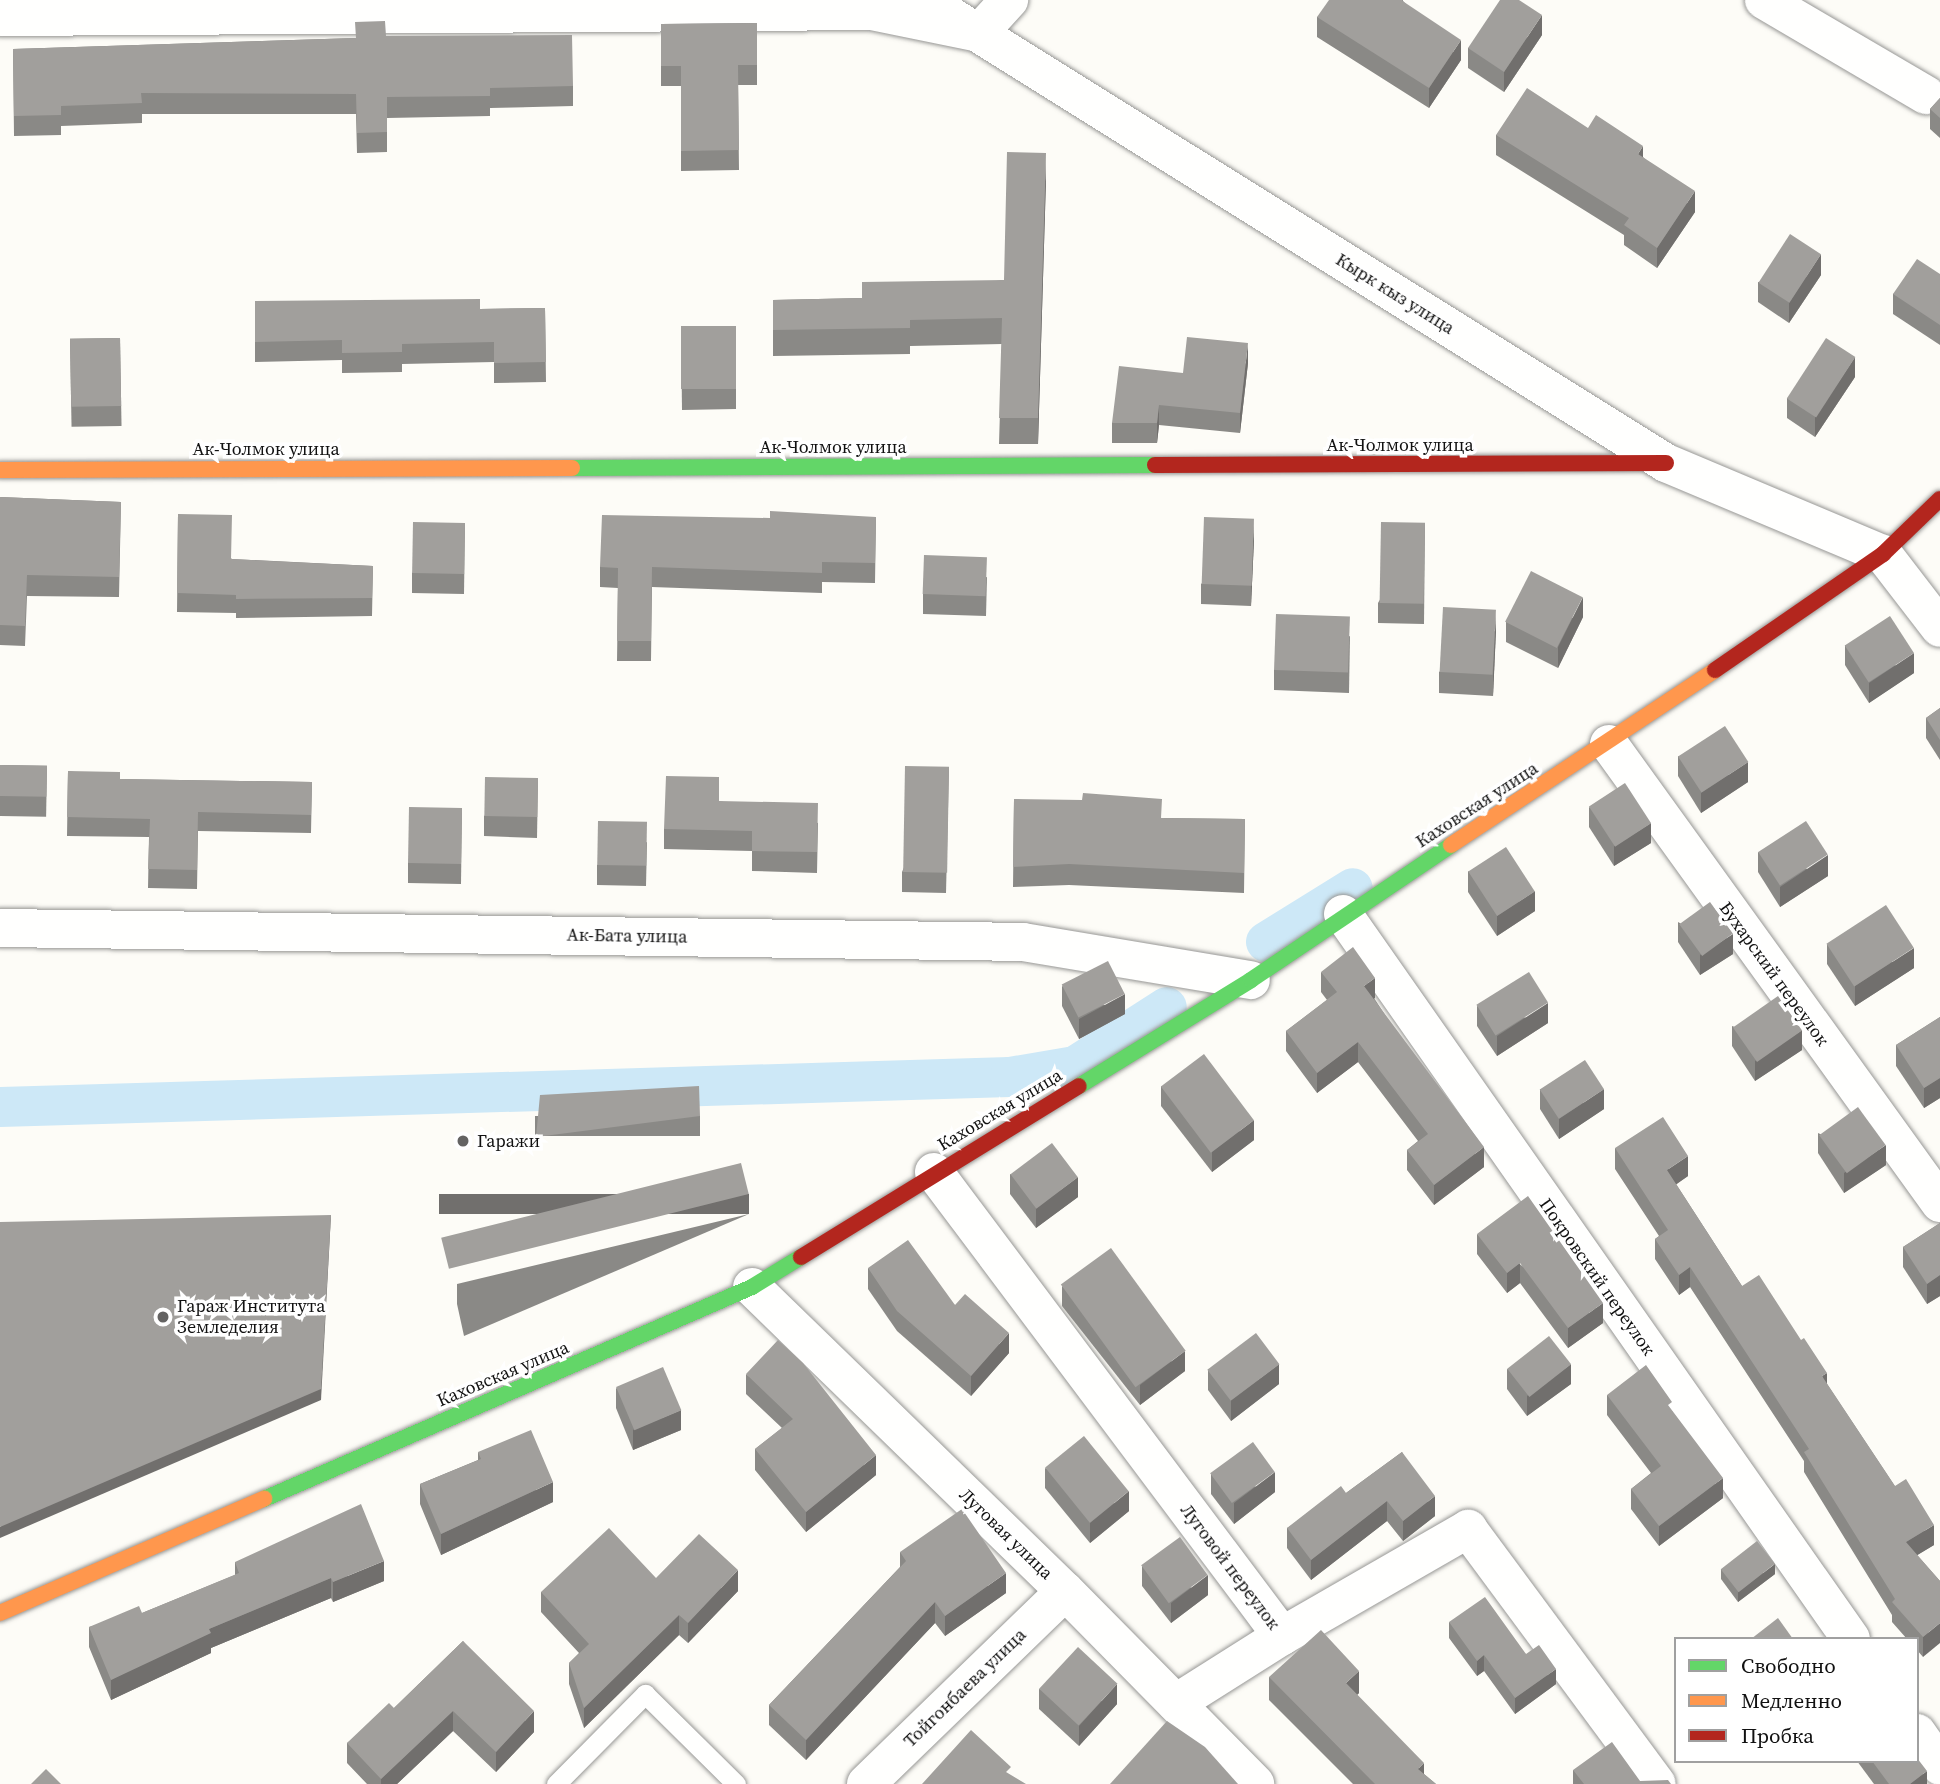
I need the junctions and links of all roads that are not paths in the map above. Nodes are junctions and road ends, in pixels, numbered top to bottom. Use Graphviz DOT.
graph roads {
  1 [pos="925,0"];
  2 [pos="1009,0"];
  3 [pos="1764,0"];
  4 [pos="0,17"];
  5 [pos="979,33"];
  6 [pos="1926,95"];
  7 [pos="1666,463"];
  8 [pos="0,470"];
  9 [pos="1940,499"];
  10 [pos="1883,554"];
  11 [pos="1940,628"];
  12 [pos="1609,744"];
  13 [pos="1343,914"];
  14 [pos="0,928"];
  15 [pos="1251,980"];
  16 [pos="934,1172"];
  17 [pos="1940,1203"];
  18 [pos="752,1287"];
  19 [pos="1065,1591"];
  20 [pos="0,1613"];
  21 [pos="1282,1636"];
  22 [pos="1850,1637"];
  23 [pos="1176,1703"];
  24 [pos="1919,1737"];
  25 [pos="1940,1766"];
  26 [pos="556,1784"];
  27 [pos="736,1784"];
  28 [pos="866,1784"];
  29 [pos="1255,1784"];
  30 [pos="1657,1784"];
  1 -- 5 [label="street, Кырк кыз улица"];
  2 -- 5 [label="street"];
  3 -- 6 [label="street"];
  4 -- 5 [label="street"];
  5 -- 7 [label="street, Кырк кыз улица"];
  7 -- 8 [label="street, Ак-Чолмок улица"];
  7 -- 10 [label="street, Кырк кыз улица"];
  9 -- 10 [label="street, Каховская улица"];
  10 -- 11 [label="street"];
  10 -- 12 [label="street, Каховская улица"];
  12 -- 13 [label="street, Каховская улица"];
  12 -- 17 [label="street, Бухарский переулок"];
  13 -- 15 [label="street, Каховская улица"];
  13 -- 22 [label="street, Покровский переулок"];
  14 -- 15 [label="street, Ак-Бата улица"];
  15 -- 16 [label="street, Каховская улица"];
  16 -- 18 [label="street, Каховская улица"];
  16 -- 21 [label="street, Луговой переулок"];
  18 -- 19 [label="street, Луговая улица"];
  18 -- 20 [label="street, Каховская улица"];
  19 -- 23 [label="street, Луговая улица"];
  19 -- 28 [label="street, Тойгонбаева улица"];
  21 -- 23 [label="street"];
  21 -- 30 [label="street, Луговой переулок"];
  23 -- 29 [label="street, Луговая улица"];
  24 -- 25 [label="street"];
  26 -- 27 [label="lane"];
}
